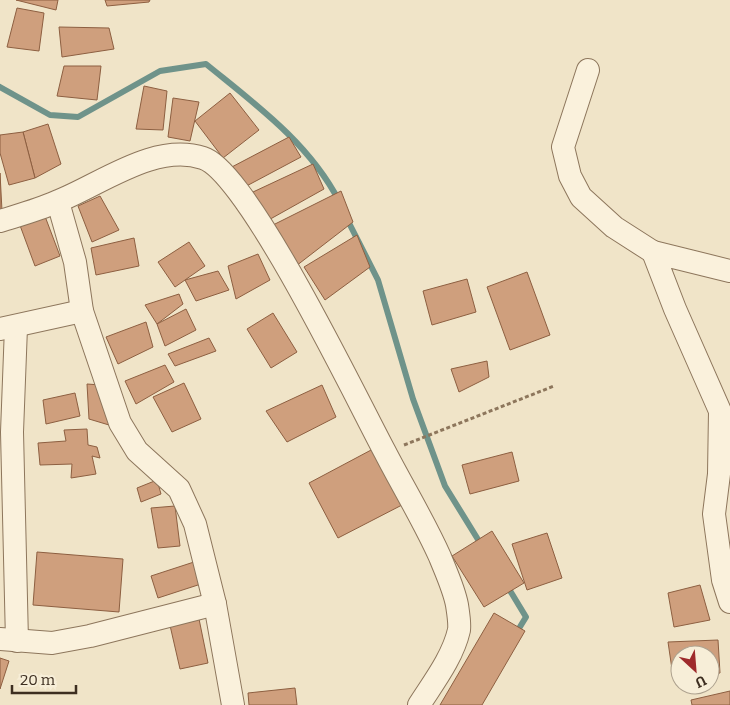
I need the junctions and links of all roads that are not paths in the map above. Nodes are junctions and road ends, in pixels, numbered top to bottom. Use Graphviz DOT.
graph roads {
  1 [pos="588,70"];
  2 [pos="58,202"];
  3 [pos="0,221"];
  4 [pos="653,252"];
  5 [pos="730,271"];
  6 [pos="82,311"];
  7 [pos="8,328"];
  8 [pos="730,602"];
  9 [pos="215,604"];
  10 [pos="9,640"];
  11 [pos="233,705"];
  12 [pos="419,705"];
  1 -- 4 [label="street"];
  2 -- 3 [label="street"];
  2 -- 6 [label="street"];
  2 -- 12 [label="street"];
  4 -- 5 [label="street"];
  4 -- 8 [label="street"];
  6 -- 7 [label="street"];
  6 -- 9 [label="street"];
  7 -- 10 [label="street"];
  9 -- 10 [label="street"];
  9 -- 11 [label="street"];
}
